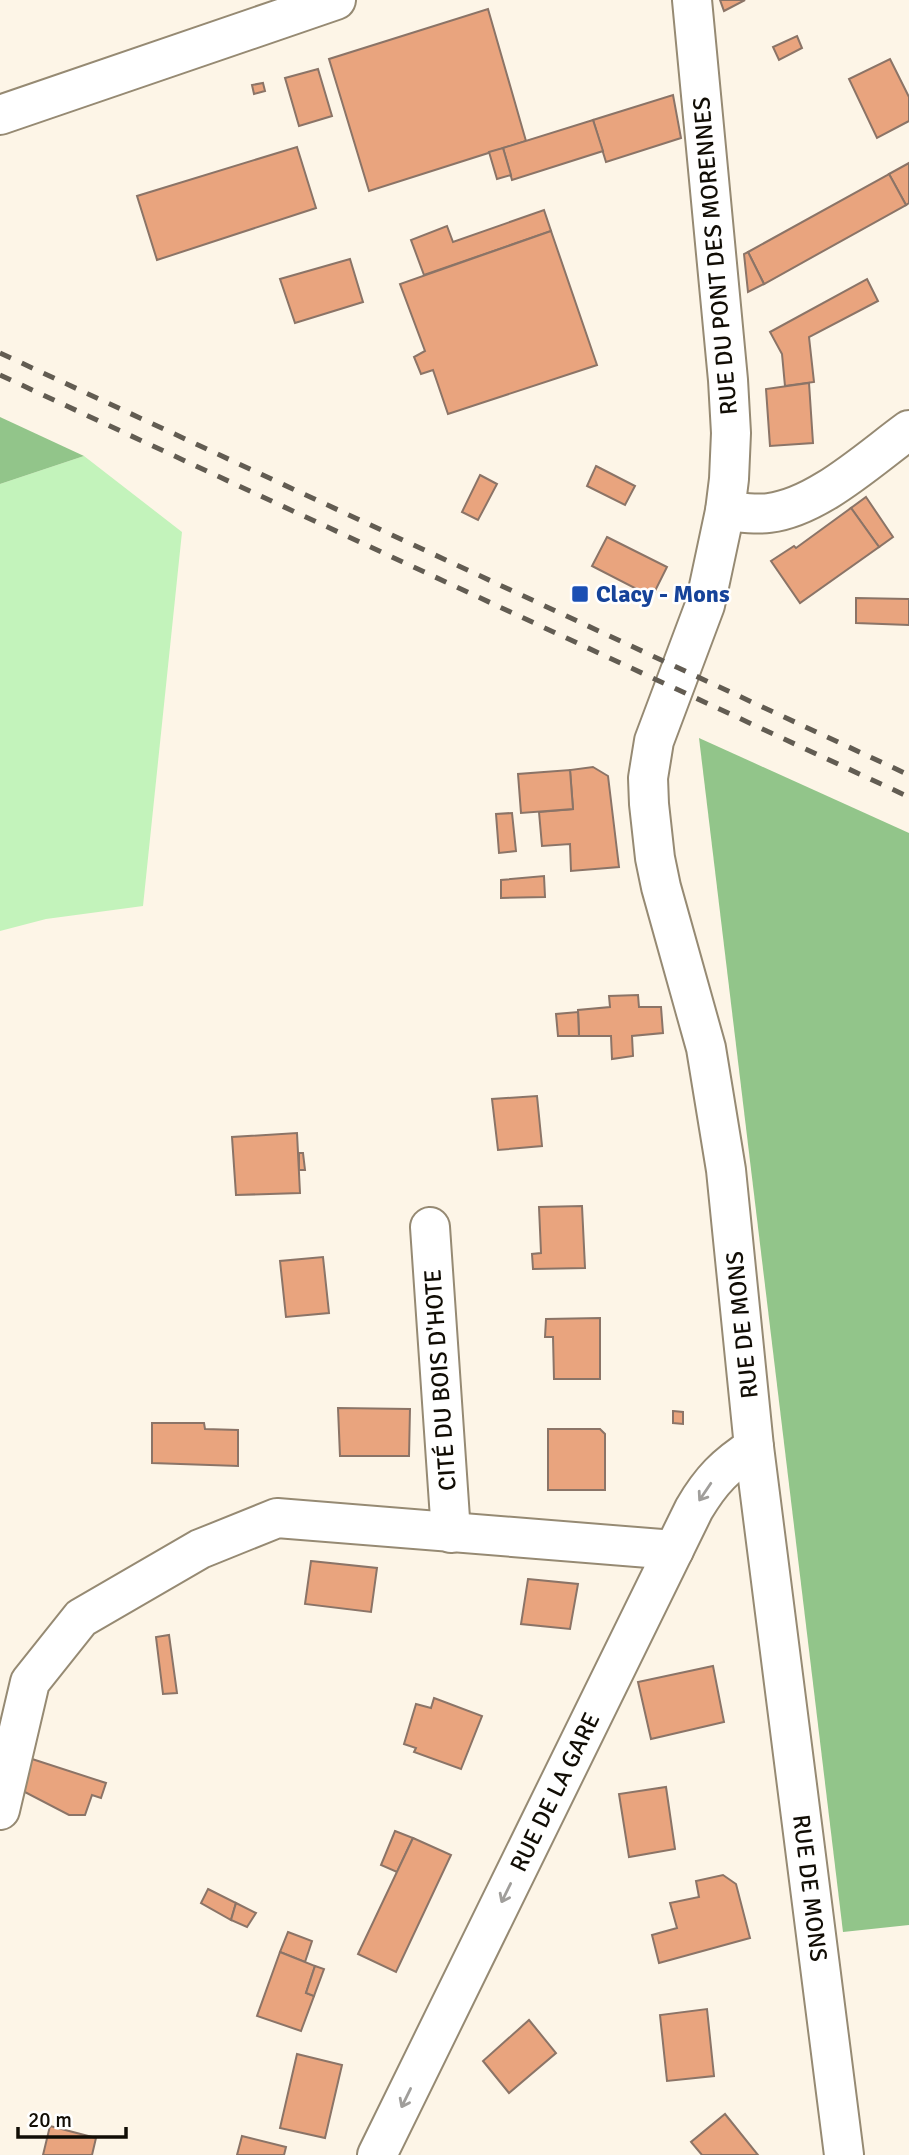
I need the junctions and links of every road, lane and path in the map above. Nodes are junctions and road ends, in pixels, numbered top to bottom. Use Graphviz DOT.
graph roads {
  1 [pos="336,0"];
  2 [pos="692,0"];
  3 [pos="0,116"];
  4 [pos="909,430"];
  5 [pos="725,511"];
  6 [pos="430,1227"];
  7 [pos="754,1447"];
  8 [pos="451,1532"];
  9 [pos="674,1550"];
  10 [pos="0,1810"];
  11 [pos="377,2155"];
  12 [pos="844,2155"];
  1 -- 3 [label="street"];
  2 -- 5 [label="street, RUE DU PONT DES MORENNES"];
  4 -- 5 [label="street"];
  5 -- 7 [label="street, RUE DE MONS"];
  6 -- 8 [label="street, CITÉ DU BOIS D'HOTE"];
  7 -- 9 [label="street, RUE DE LA GARE, one-way"];
  7 -- 12 [label="street, RUE DE MONS"];
  8 -- 9 [label="street"];
  8 -- 10 [label="street"];
  9 -- 11 [label="street, RUE DE LA GARE, one-way"];
}
